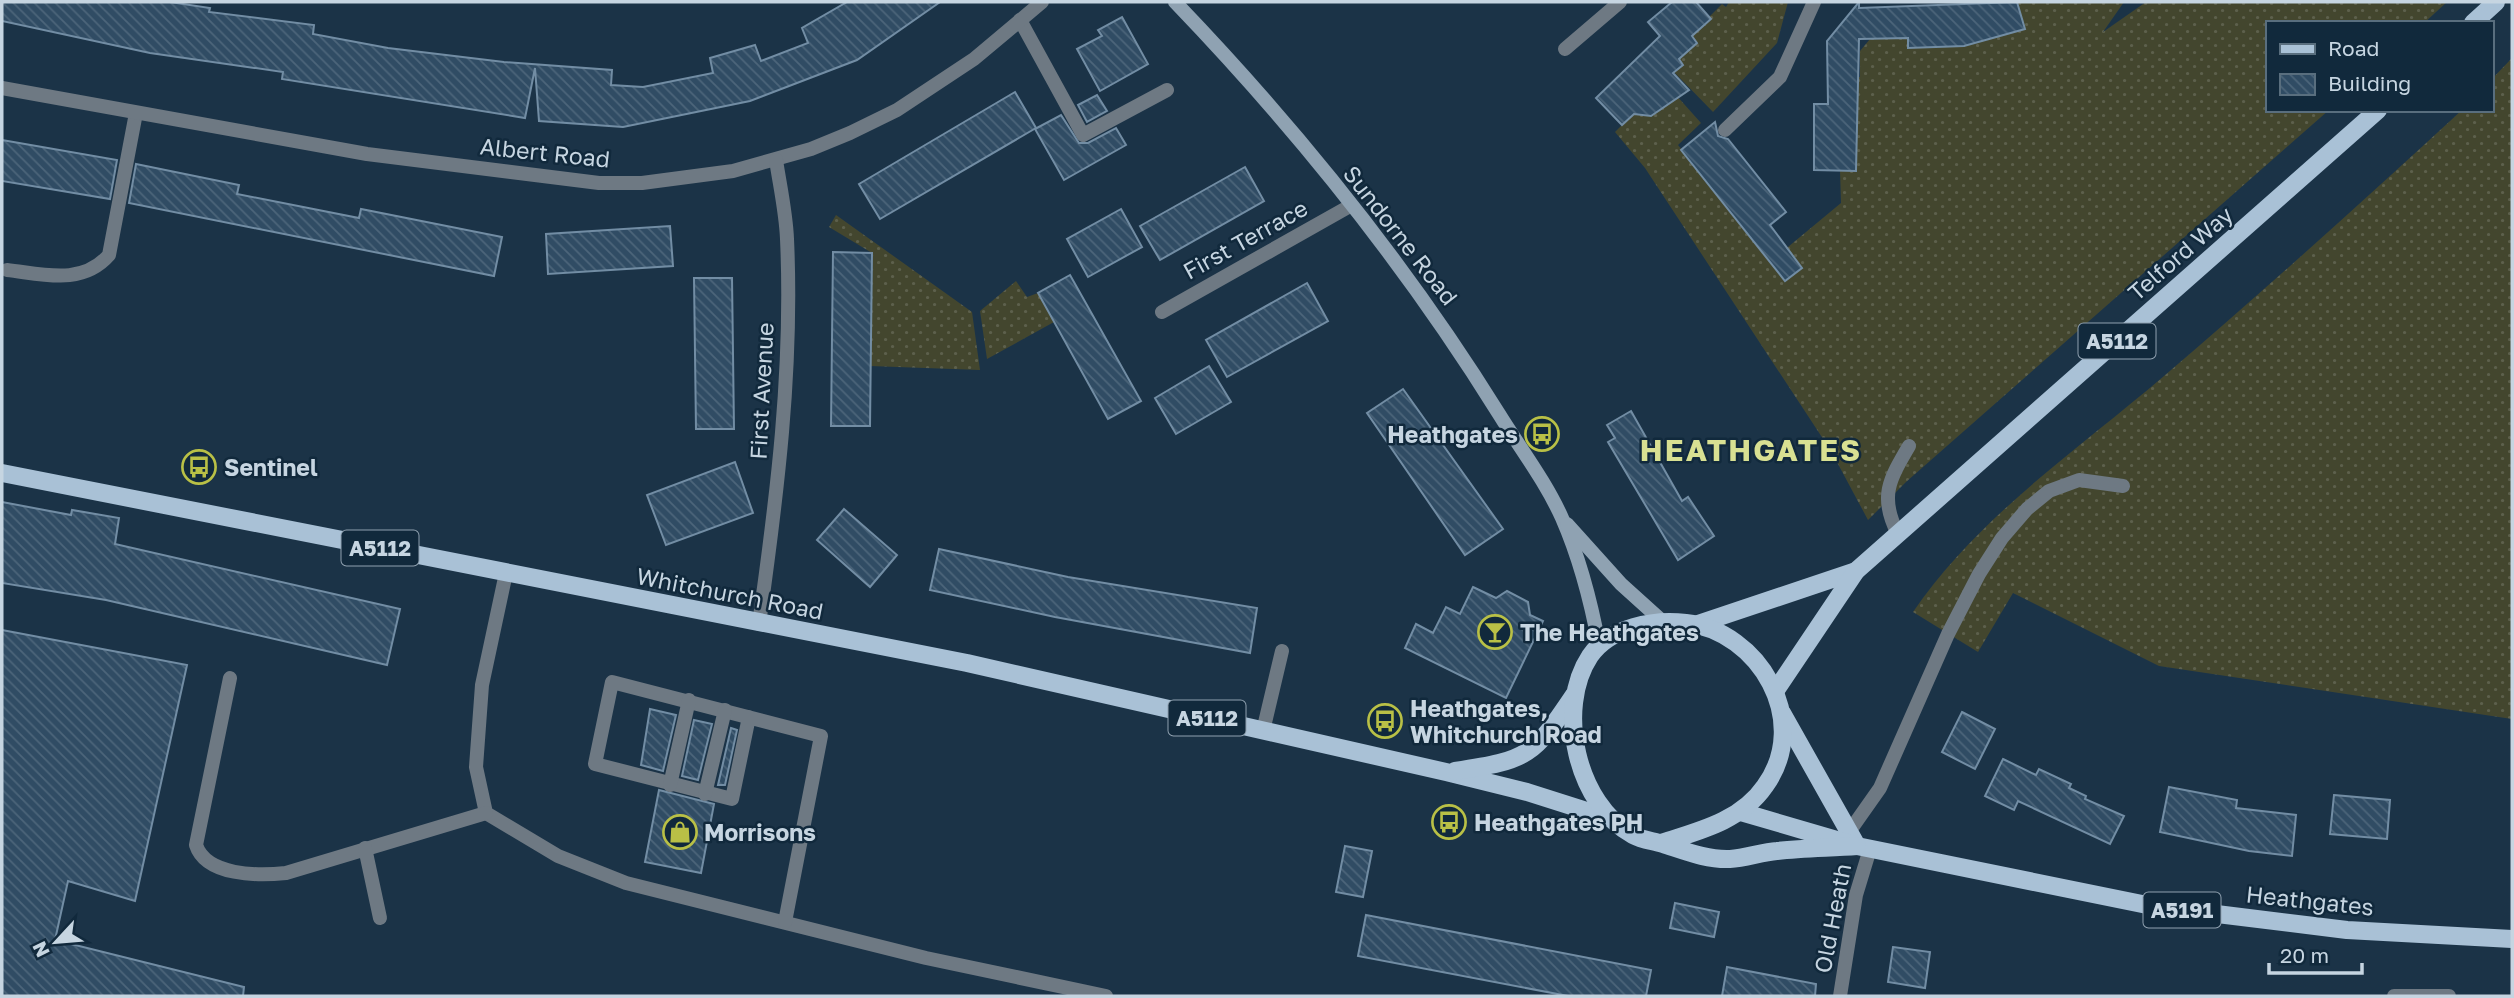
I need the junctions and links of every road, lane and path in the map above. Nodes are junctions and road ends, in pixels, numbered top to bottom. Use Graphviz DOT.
graph roads {
  1 [pos="1042,2"];
  2 [pos="1175,2"];
  3 [pos="1620,2"];
  4 [pos="1814,2"];
  5 [pos="2496,2"];
  6 [pos="1020,20"];
  7 [pos="2475,21"];
  8 [pos="1565,49"];
  9 [pos="2,88"];
  10 [pos="1167,90"];
  11 [pos="2376,112"];
  12 [pos="136,113"];
  13 [pos="1725,130"];
  14 [pos="776,160"];
  15 [pos="1350,206"];
  16 [pos="8,270"];
  17 [pos="1162,312"];
  18 [pos="1909,446"];
  19 [pos="2,473"];
  20 [pos="2123,486"];
  21 [pos="1562,517"];
  22 [pos="1898,534"];
  23 [pos="1856,571"];
  24 [pos="506,573"];
  25 [pos="1662,621"];
  26 [pos="759,624"];
  27 [pos="1699,624"];
  28 [pos="1599,645"];
  29 [pos="1282,651"];
  30 [pos="230,678"];
  31 [pos="1776,690"];
  32 [pos="1576,692"];
  33 [pos="689,700"];
  34 [pos="725,710"];
  35 [pos="1782,713"];
  36 [pos="749,717"];
  37 [pos="1263,731"];
  38 [pos="1446,772"];
  39 [pos="670,785"];
  40 [pos="705,794"];
  41 [pos="1741,811"];
  42 [pos="486,813"];
  43 [pos="1612,819"];
  44 [pos="1858,842"];
  45 [pos="1661,844"];
  46 [pos="365,848"];
  47 [pos="380,918"];
  48 [pos="785,922"];
  49 [pos="2512,939"];
  50 [pos="1106,996"];
  51 [pos="1840,996"];
  52 [pos="2394,996"];
  53 [pos="2449,996"];
  1 -- 6 [label="street, Albert Road"];
  2 -- 15 [label="main road, Sundorne Road"];
  3 -- 8 [label="street"];
  4 -- 13 [label="street"];
  5 -- 7 [label="main road"];
  6 -- 10 [label="street"];
  6 -- 14 [label="street, Albert Road"];
  9 -- 12 [label="street, Albert Road"];
  11 -- 22 [label="main road, Telford Way / A5112"];
  12 -- 14 [label="street, Albert Road"];
  12 -- 16 [label="street"];
  14 -- 26 [label="street, First Avenue"];
  15 -- 17 [label="street, First Terrace"];
  15 -- 21 [label="main road, Sundorne Road"];
  18 -- 22 [label="street"];
  19 -- 24 [label="main road, Whitchurch Road / A5112"];
  20 -- 44 [label="street, Old Heath"];
  21 -- 25 [label="main road, Sundorne Road"];
  21 -- 28 [label="main road, Sundorne Road"];
  22 -- 23 [label="main road, Telford Way / A5112"];
  23 -- 27 [label="main road, Telford Way / A5112"];
  23 -- 31 [label="main road, Telford Way / A5112"];
  24 -- 26 [label="main road, Whitchurch Road / A5112"];
  24 -- 42 [label="street"];
  25 -- 27 [label="main road, A5112"];
  25 -- 28 [label="main road, A5112"];
  26 -- 37 [label="main road, Whitchurch Road / A5112"];
  27 -- 31 [label="main road, A5112"];
  28 -- 32 [label="main road, A5112"];
  29 -- 37 [label="street"];
  30 -- 46 [label="street"];
  31 -- 35 [label="main road, A5112"];
  32 -- 38 [label="main road, Whitchurch Road / A5112"];
  32 -- 43 [label="main road, A5112"];
  33 -- 34 [label="street"];
  33 -- 39 [label="street"];
  33 -- 39 [label="street"];
  34 -- 36 [label="street"];
  34 -- 40 [label="street"];
  35 -- 41 [label="main road, A5112"];
  35 -- 44 [label="main road"];
  36 -- 40 [label="street"];
  36 -- 48 [label="street"];
  37 -- 38 [label="main road, Whitchurch Road / A5112"];
  38 -- 43 [label="main road, Whitchurch Road / A5112"];
  39 -- 40 [label="street"];
  41 -- 44 [label="main road, Heathgates / A5191"];
  41 -- 45 [label="main road, A5112"];
  42 -- 46 [label="street"];
  42 -- 48 [label="street"];
  43 -- 45 [label="main road, A5112"];
  44 -- 45 [label="main road, A5191"];
  44 -- 49 [label="main road, Heathgates / A5191"];
  44 -- 51 [label="street, Old Heath"];
  46 -- 47 [label="street"];
  48 -- 50 [label="street"];
  52 -- 53 [label="street"];
}
